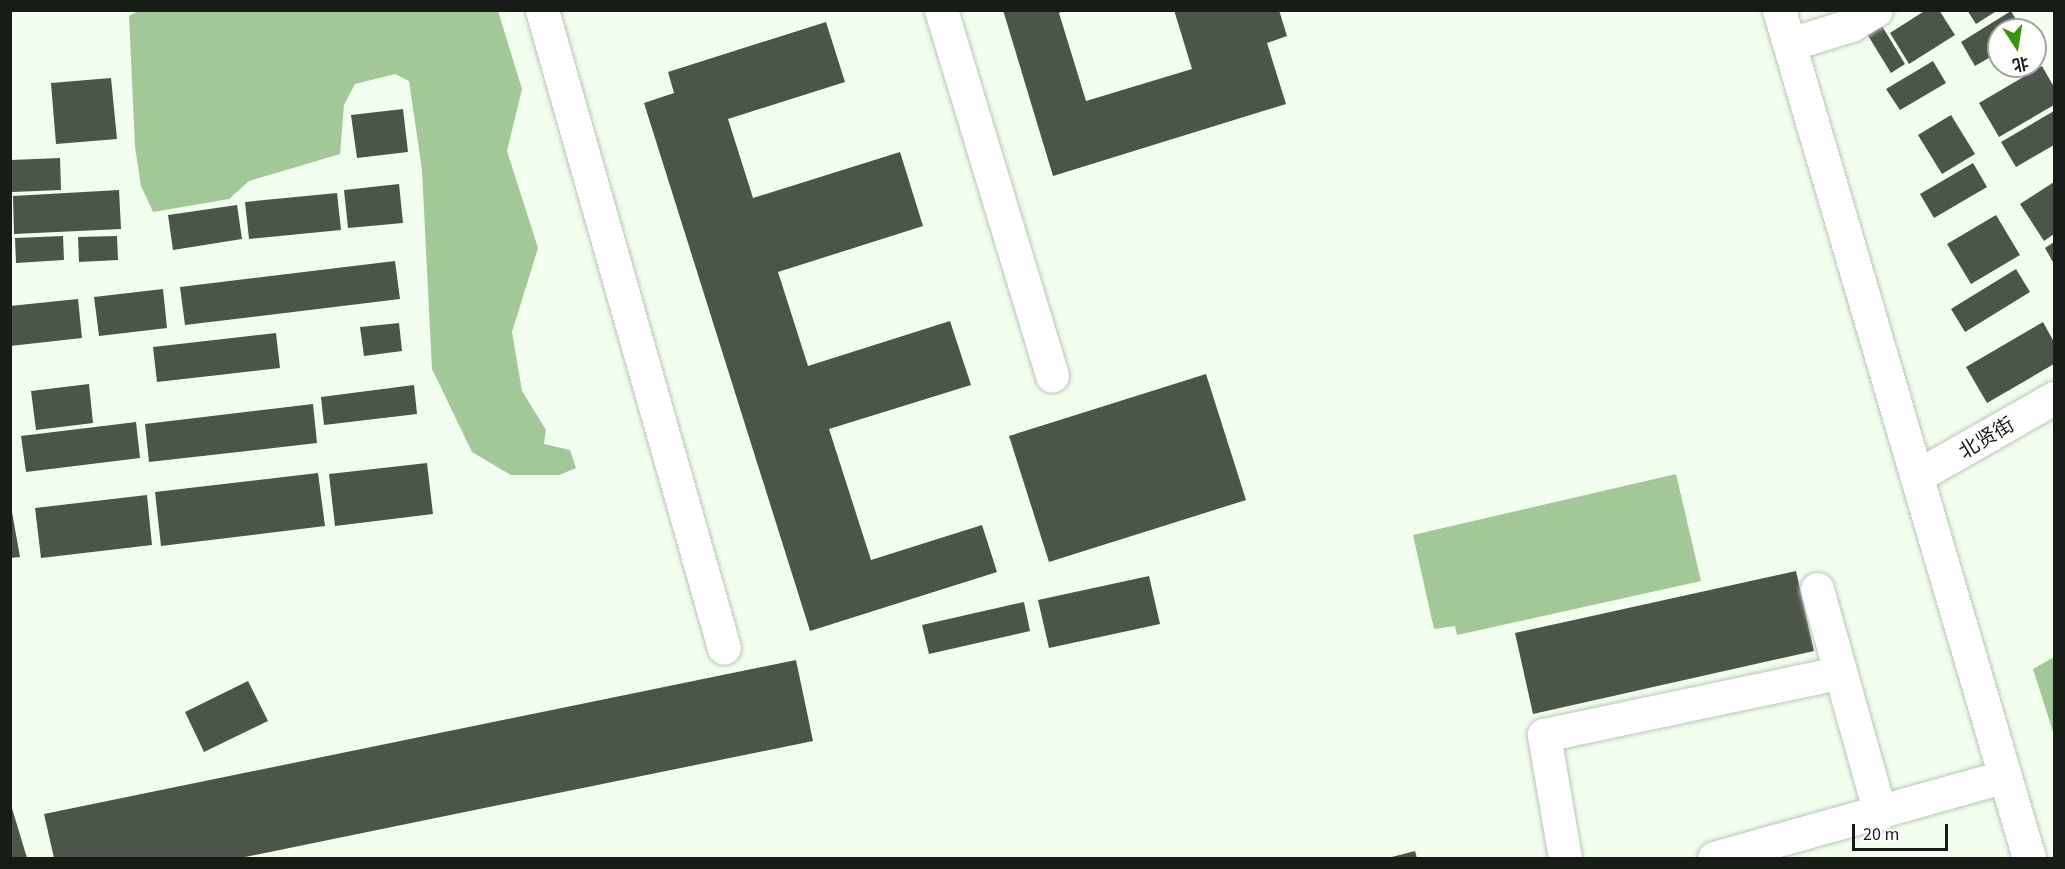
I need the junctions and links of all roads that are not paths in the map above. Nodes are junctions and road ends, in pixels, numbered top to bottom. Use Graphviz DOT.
graph roads {
  1 [pos="542,10"];
  2 [pos="941,10"];
  3 [pos="1779,10"];
  4 [pos="1876,10"];
  5 [pos="1790,44"];
  6 [pos="1052,375"];
  7 [pos="2055,398"];
  8 [pos="1917,476"];
  9 [pos="1817,589"];
  10 [pos="724,648"];
  11 [pos="1837,673"];
  12 [pos="2005,776"];
  13 [pos="1880,813"];
  14 [pos="1565,858"];
  15 [pos="1714,858"];
  16 [pos="2029,858"];
  1 -- 10 [label="main road"];
  2 -- 6 [label="main road"];
  3 -- 5 [label="main road"];
  4 -- 5 [label="main road"];
  5 -- 8 [label="main road"];
  7 -- 8 [label="main road, 北贤街"];
  8 -- 12 [label="main road"];
  9 -- 11 [label="main road"];
  11 -- 13 [label="main road"];
  11 -- 14 [label="main road"];
  12 -- 13 [label="main road"];
  12 -- 16 [label="main road"];
  13 -- 15 [label="main road"];
}
